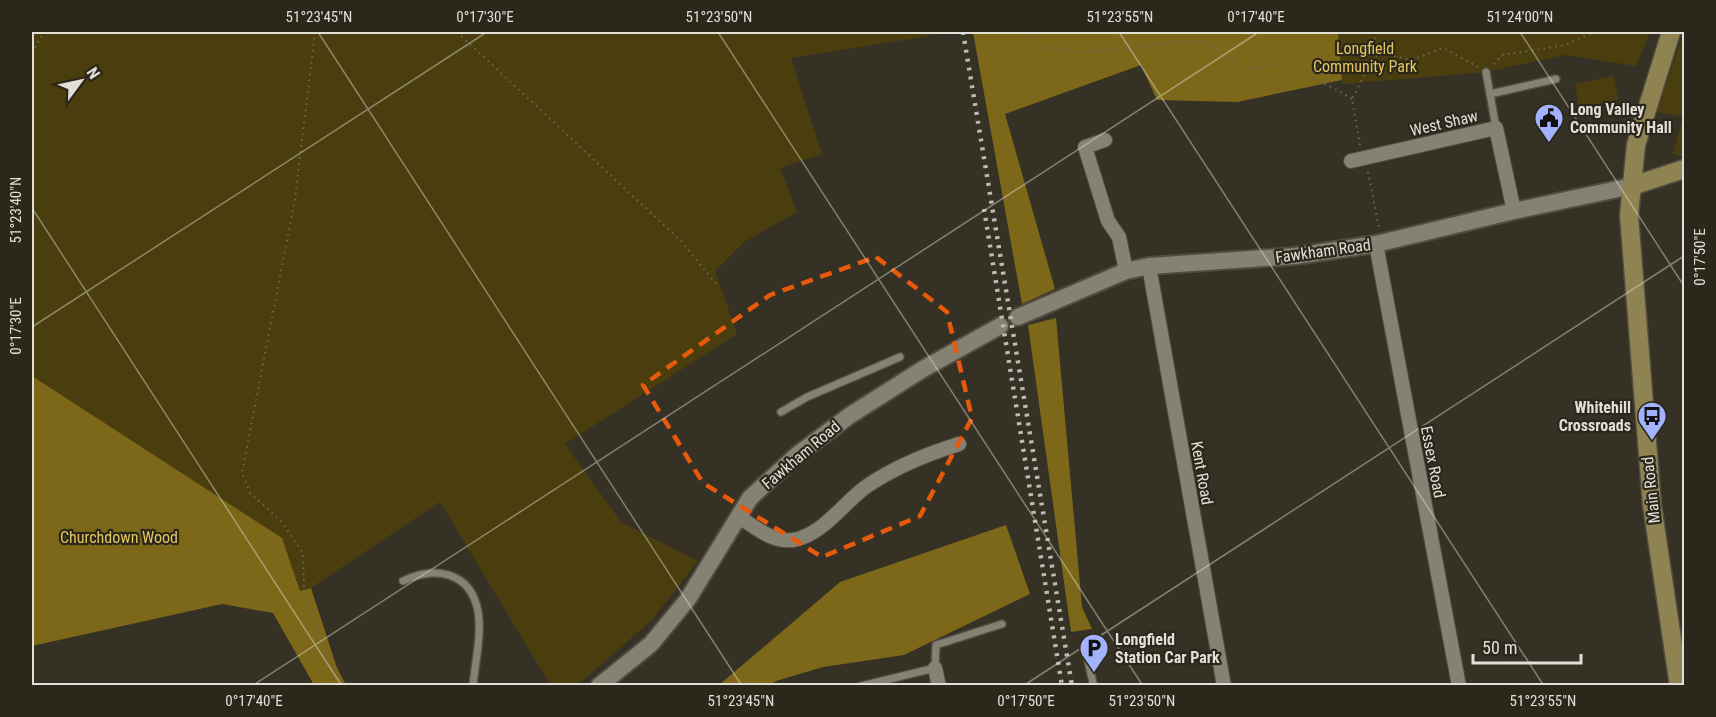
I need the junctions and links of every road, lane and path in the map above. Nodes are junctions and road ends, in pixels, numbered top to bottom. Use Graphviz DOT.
graph roads {
  1 [pos="44,32"];
  2 [pos="315,32"];
  3 [pos="457,32"];
  4 [pos="1021,32"];
  5 [pos="1373,32"];
  6 [pos="1594,32"];
  7 [pos="1671,32"];
  8 [pos="32,53"];
  9 [pos="1381,53"];
  10 [pos="1486,72"];
  11 [pos="1556,79"];
  12 [pos="1490,94"];
  13 [pos="1352,99"];
  14 [pos="1496,128"];
  15 [pos="1106,140"];
  16 [pos="1360,159"];
  17 [pos="1684,169"];
  18 [pos="1632,186"];
  19 [pos="1514,211"];
  20 [pos="1379,243"];
  21 [pos="1149,266"];
  22 [pos="1126,271"];
  23 [pos="717,285"];
  24 [pos="1018,317"];
  25 [pos="1000,326"];
  26 [pos="900,357"];
  27 [pos="780,412"];
  28 [pos="959,444"];
  29 [pos="739,517"];
  30 [pos="403,581"];
  31 [pos="1002,624"];
  32 [pos="1085,646"];
  33 [pos="935,668"];
  34 [pos="1093,683"];
  35 [pos="337,686"];
  36 [pos="473,686"];
  37 [pos="598,686"];
  38 [pos="861,686"];
  39 [pos="939,686"];
  40 [pos="1224,686"];
  41 [pos="1459,686"];
  42 [pos="1679,686"];
  1 -- 8 [label="path"];
  2 -- 35 [label="path"];
  3 -- 23 [label="path"];
  4 -- 13 [label="path"];
  5 -- 9 [label="path"];
  6 -- 10 [label="path"];
  7 -- 18 [label="main road, Main Road"];
  9 -- 10 [label="path"];
  9 -- 13 [label="path"];
  10 -- 12 [label="lane"];
  11 -- 12 [label="lane"];
  12 -- 14 [label="lane"];
  13 -- 16 [label="path"];
  14 -- 16 [label="street, West Shaw"];
  14 -- 19 [label="street, West Shaw"];
  15 -- 22 [label="street"];
  16 -- 20 [label="path"];
  17 -- 18 [label="main road"];
  18 -- 19 [label="street, Fawkham Road"];
  18 -- 42 [label="main road, Main Road"];
  19 -- 20 [label="street, Fawkham Road"];
  20 -- 21 [label="street, Fawkham Road"];
  20 -- 41 [label="street, Essex Road"];
  21 -- 22 [label="street, Fawkham Road"];
  21 -- 40 [label="street, Kent Road"];
  22 -- 24 [label="street, Fawkham Road"];
  25 -- 29 [label="street, Fawkham Road"];
  26 -- 27 [label="lane"];
  28 -- 29 [label="street"];
  29 -- 37 [label="street, Fawkham Road"];
  30 -- 36 [label="lane"];
  31 -- 33 [label="lane"];
  32 -- 34 [label="lane"];
  33 -- 38 [label="lane"];
  33 -- 39 [label="street"];
}
